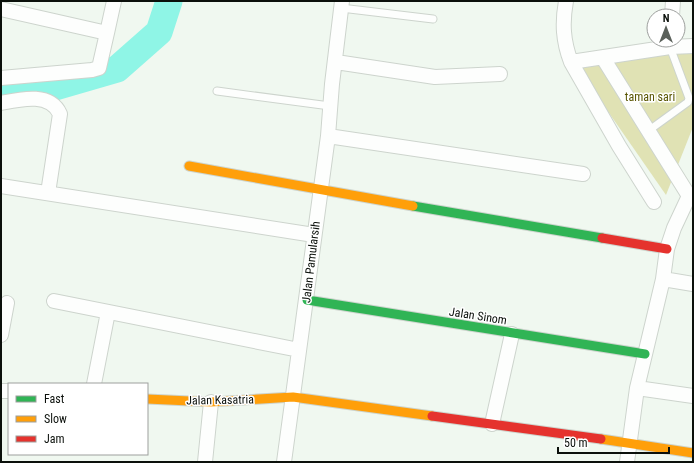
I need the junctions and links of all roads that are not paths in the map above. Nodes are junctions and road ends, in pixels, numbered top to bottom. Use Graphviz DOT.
graph roads {
  1 [pos="114,1"];
  2 [pos="566,1"];
  3 [pos="342,5"];
  4 [pos="1,9"];
  5 [pos="433,19"];
  6 [pos="107,33"];
  7 [pos="648,48"];
  8 [pos="672,48"];
  9 [pos="603,58"];
  10 [pos="336,62"];
  11 [pos="571,62"];
  12 [pos="500,74"];
  13 [pos="1,78"];
  14 [pos="217,91"];
  15 [pos="1,103"];
  16 [pos="330,106"];
  17 [pos="648,131"];
  18 [pos="328,136"];
  19 [pos="189,166"];
  20 [pos="583,174"];
  21 [pos="1,186"];
  22 [pos="320,190"];
  23 [pos="48,193"];
  24 [pos="691,193"];
  25 [pos="654,202"];
  26 [pos="314,235"];
  27 [pos="667,249"];
  28 [pos="663,279"];
  29 [pos="693,284"];
  30 [pos="307,300"];
  31 [pos="54,302"];
  32 [pos="7,303"];
  33 [pos="108,312"];
  34 [pos="512,334"];
  35 [pos="1,335"];
  36 [pos="299,350"];
  37 [pos="645,354"];
  38 [pos="94,383"];
  39 [pos="637,388"];
  40 [pos="693,396"];
  41 [pos="293,397"];
  42 [pos="148,399"];
  43 [pos="211,402"];
  44 [pos="492,424"];
  45 [pos="629,443"];
  46 [pos="693,453"];
  47 [pos="205,462"];
  48 [pos="284,462"];
  49 [pos="627,462"];
  1 -- 6 [label="street"];
  2 -- 11 [label="street"];
  3 -- 5 [label="lane"];
  3 -- 10 [label="street, Jalan Pamularsih"];
  4 -- 6 [label="street"];
  6 -- 13 [label="street"];
  7 -- 9 [label="street"];
  8 -- 17 [label="lane"];
  9 -- 11 [label="street"];
  9 -- 17 [label="street"];
  10 -- 12 [label="street"];
  10 -- 16 [label="street, Jalan Pamularsih"];
  11 -- 25 [label="street"];
  14 -- 16 [label="lane"];
  15 -- 23 [label="street"];
  16 -- 18 [label="street, Jalan Pamularsih"];
  17 -- 24 [label="street"];
  18 -- 20 [label="street"];
  18 -- 22 [label="street, Jalan Pamularsih"];
  19 -- 22 [label="street"];
  21 -- 23 [label="street"];
  22 -- 26 [label="street, Jalan Pamularsih"];
  22 -- 27 [label="street"];
  23 -- 26 [label="street"];
  24 -- 27 [label="street"];
  26 -- 30 [label="street, Jalan Pamularsih"];
  27 -- 28 [label="street"];
  28 -- 29 [label="street"];
  28 -- 37 [label="street"];
  30 -- 34 [label="street, Jalan Sinom"];
  30 -- 36 [label="street, Jalan Pamularsih"];
  31 -- 33 [label="street"];
  32 -- 35 [label="street"];
  33 -- 36 [label="street"];
  33 -- 38 [label="street"];
  34 -- 37 [label="street, Jalan Sinom"];
  34 -- 44 [label="street"];
  36 -- 41 [label="street, Jalan Pamularsih"];
  37 -- 39 [label="street"];
  39 -- 40 [label="street"];
  39 -- 45 [label="street"];
  41 -- 43 [label="street, Jalan Kasatria"];
  41 -- 44 [label="street, Jalan Kasatria"];
  41 -- 48 [label="street, Jalan Pamularsih"];
  42 -- 43 [label="street, Jalan Kasatria"];
  43 -- 47 [label="street"];
  44 -- 45 [label="street, Jalan Kasatria"];
  45 -- 46 [label="street, Jalan Kasatria"];
  45 -- 49 [label="street"];
}
